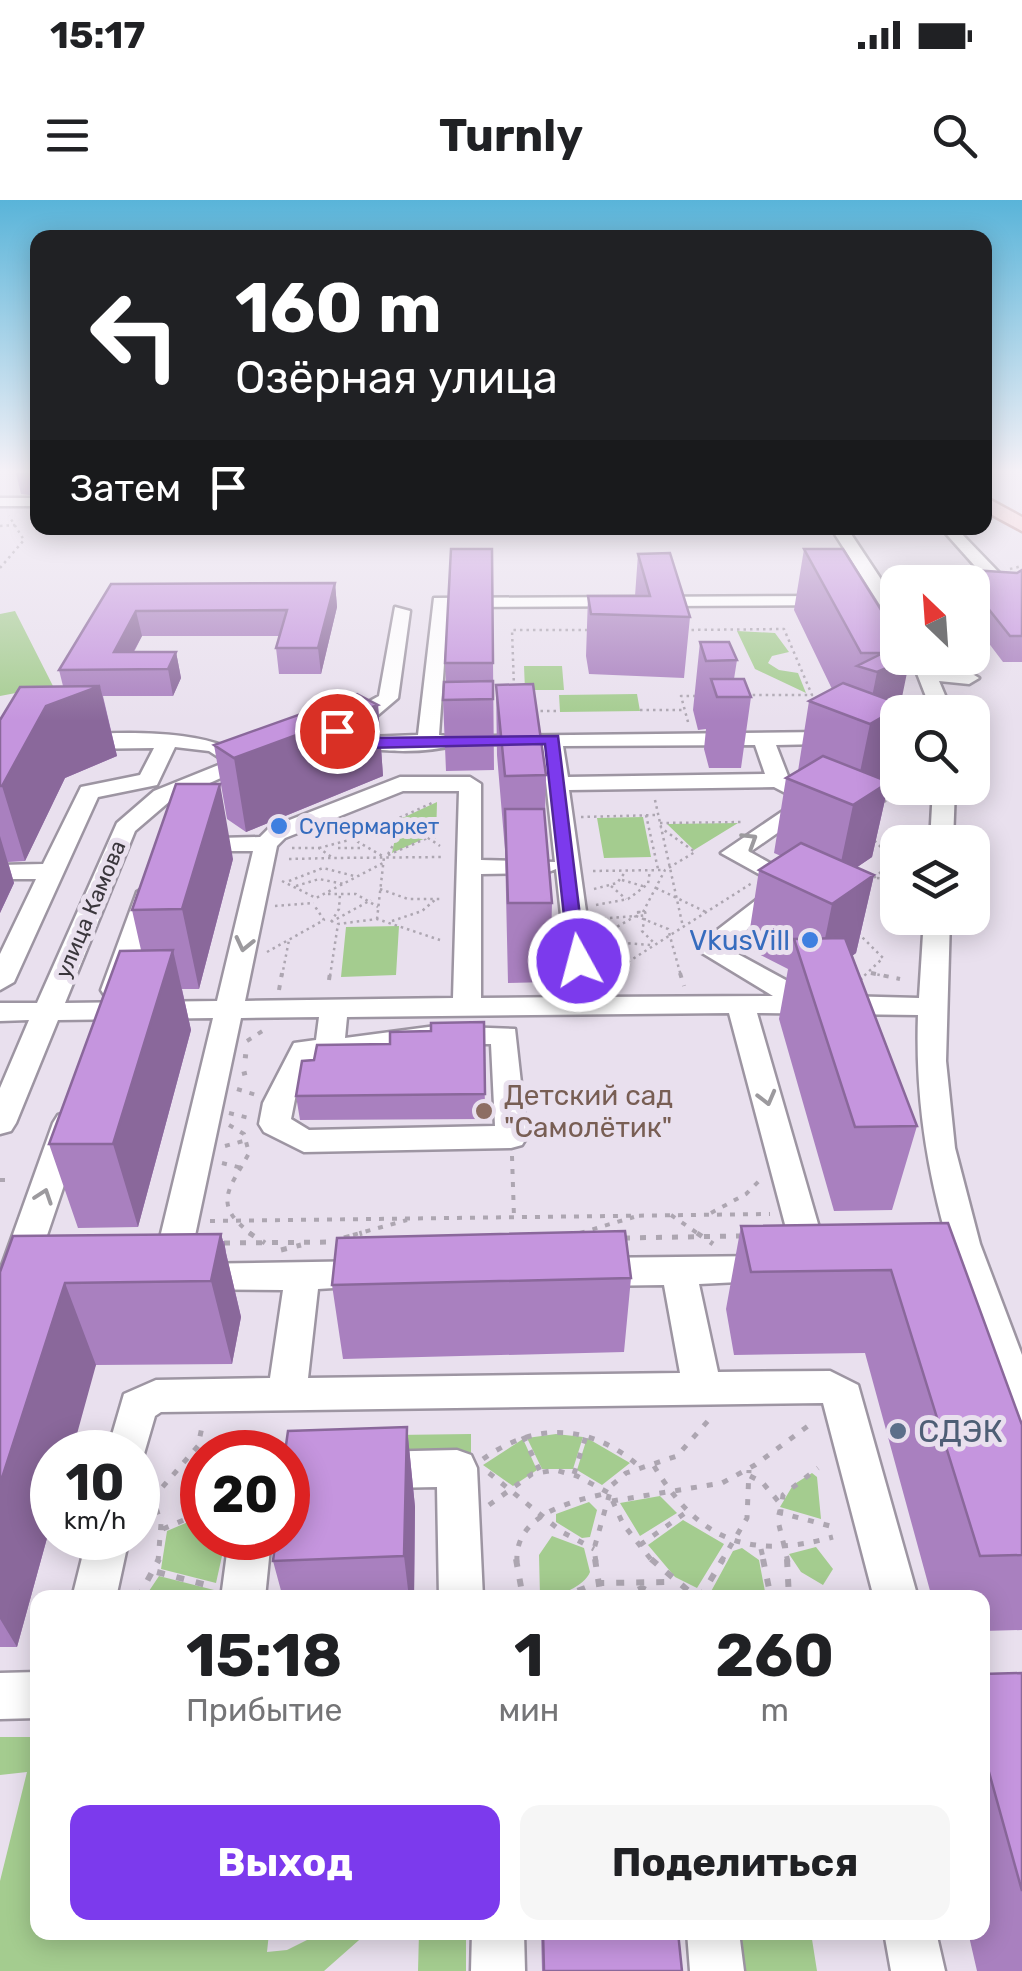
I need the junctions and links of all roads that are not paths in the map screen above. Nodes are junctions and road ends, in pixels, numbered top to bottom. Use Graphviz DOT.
graph roads {
  1 [pos="857,556"];
  2 [pos="977,556"];
  3 [pos="1005,589"];
  4 [pos="880,592"];
  5 [pos="401,611"];
  6 [pos="853,618"];
  7 [pos="958,675"];
  8 [pos="969,678"];
  9 [pos="688,724"];
  10 [pos="515,725"];
  11 [pos="764,739"];
  12 [pos="552,740"];
  13 [pos="428,741"];
  14 [pos="168,742"];
  15 [pos="399,742"];
  16 [pos="364,743"];
  17 [pos="10,744"];
  18 [pos="880,744"];
  19 [pos="282,747"];
  20 [pos="865,752"];
  21 [pos="339,753"];
  22 [pos="880,757"];
  23 [pos="242,763"];
  24 [pos="7,769"];
  25 [pos="778,780"];
  26 [pos="400,784"];
  27 [pos="558,784"];
  28 [pos="181,821"];
  29 [pos="273,850"];
  30 [pos="162,854"];
  31 [pos="469,862"];
  32 [pos="568,868"];
  33 [pos="52,871"];
  34 [pos="0,872"];
  35 [pos="935,935"];
  36 [pos="0,982"];
  37 [pos="584,998"];
  38 [pos="742,1004"];
  39 [pos="798,1004"];
  40 [pos="467,1007"];
  41 [pos="929,1008"];
  42 [pos="334,1009"];
  43 [pos="228,1010"];
  44 [pos="47,1011"];
  45 [pos="108,1011"];
  46 [pos="0,1012"];
  47 [pos="95,1047"];
  48 [pos="329,1048"];
  49 [pos="76,1101"];
  50 [pos="0,1124"];
  51 [pos="973,1267"];
  52 [pos="929,1268"];
  53 [pos="814,1269"];
  54 [pos="852,1269"];
  55 [pos="679,1271"];
  56 [pos="562,1272"];
  57 [pos="395,1274"];
  58 [pos="302,1276"];
  59 [pos="130,1278"];
  60 [pos="168,1278"];
  61 [pos="53,1279"];
  62 [pos="7,1280"];
  63 [pos="0,1321"];
  64 [pos="708,1389"];
  65 [pos="288,1394"];
  66 [pos="1022,1404"];
  67 [pos="132,1430"];
  68 [pos="310,1472"];
  69 [pos="103,1560"];
  70 [pos="242,1560"];
  71 [pos="96,1590"];
  72 [pos="232,1590"];
  73 [pos="461,1590"];
  74 [pos="894,1590"];
  75 [pos="30,1695"];
  76 [pos="0,1696"];
  77 [pos="498,1940"];
  78 [pos="714,1940"];
  79 [pos="912,1940"];
  80 [pos="498,1971"];
  81 [pos="717,1971"];
  82 [pos="918,1971"];
  1 -- 4 [label="street"];
  2 -- 3 [label="street"];
  5 -- 16 [label="street"];
  6 -- 13 [label="street"];
  7 -- 8 [label="street"];
  9 -- 10 [label="street"];
  9 -- 11 [label="street"];
  9 -- 12 [label="street"];
  10 -- 12 [label="street"];
  10 -- 13 [label="street"];
  11 -- 20 [label="street"];
  11 -- 25 [label="street"];
  12 -- 27 [label="street"];
  13 -- 15 [label="street"];
  14 -- 17 [label="street"];
  14 -- 23 [label="street"];
  14 -- 33 [label="street"];
  15 -- 16 [label="street"];
  15 -- 26 [label="street"];
  16 -- 21 [label="street"];
  17 -- 24 [label="street"];
  18 -- 20 [label="street"];
  19 -- 23 [label="street, улица Камова"];
  20 -- 22 [label="street"];
  23 -- 44 [label="street, улица Камова"];
  25 -- 27 [label="street"];
  39 -- 25 [label="street, one-way"];
  26 -- 29 [label="street"];
  26 -- 31 [label="street"];
  27 -- 32 [label="street"];
  28 -- 30 [label="street"];
  29 -- 30 [label="street"];
  29 -- 43 [label="street, one-way"];
  30 -- 45 [label="street"];
  31 -- 32 [label="street"];
  31 -- 40 [label="street"];
  32 -- 37 [label="street"];
  33 -- 34 [label="street"];
  33 -- 36 [label="street"];
  35 -- 41 [label="street"];
  37 -- 38 [label="street"];
  37 -- 40 [label="street"];
  38 -- 39 [label="street"];
  38 -- 53 [label="street, one-way"];
  39 -- 41 [label="street"];
  40 -- 42 [label="street"];
  41 -- 51 [label="street"];
  42 -- 43 [label="street"];
  42 -- 48 [label="street"];
  43 -- 45 [label="street"];
  43 -- 60 [label="street"];
  44 -- 45 [label="street"];
  44 -- 46 [label="street"];
  44 -- 50 [label="street, улица Камова"];
  45 -- 47 [label="street"];
  48 -- 48 [label="street"];
  62 -- 49 [label="street, one-way"];
  51 -- 52 [label="street"];
  51 -- 66 [label="street"];
  53 -- 54 [label="street"];
  53 -- 55 [label="street"];
  55 -- 56 [label="street"];
  55 -- 64 [label="street"];
  57 -- 58 [label="street"];
  58 -- 60 [label="street"];
  58 -- 65 [label="street"];
  59 -- 60 [label="street"];
  61 -- 62 [label="street"];
  62 -- 63 [label="street"];
  64 -- 65 [label="street"];
  64 -- 74 [label="street"];
  65 -- 67 [label="street"];
  68 -- 73 [label="street"];
  69 -- 71 [label="street"];
  70 -- 72 [label="street"];
  75 -- 76 [label="street"];
  77 -- 80 [label="street"];
  78 -- 81 [label="street"];
  79 -- 82 [label="street"];
}
